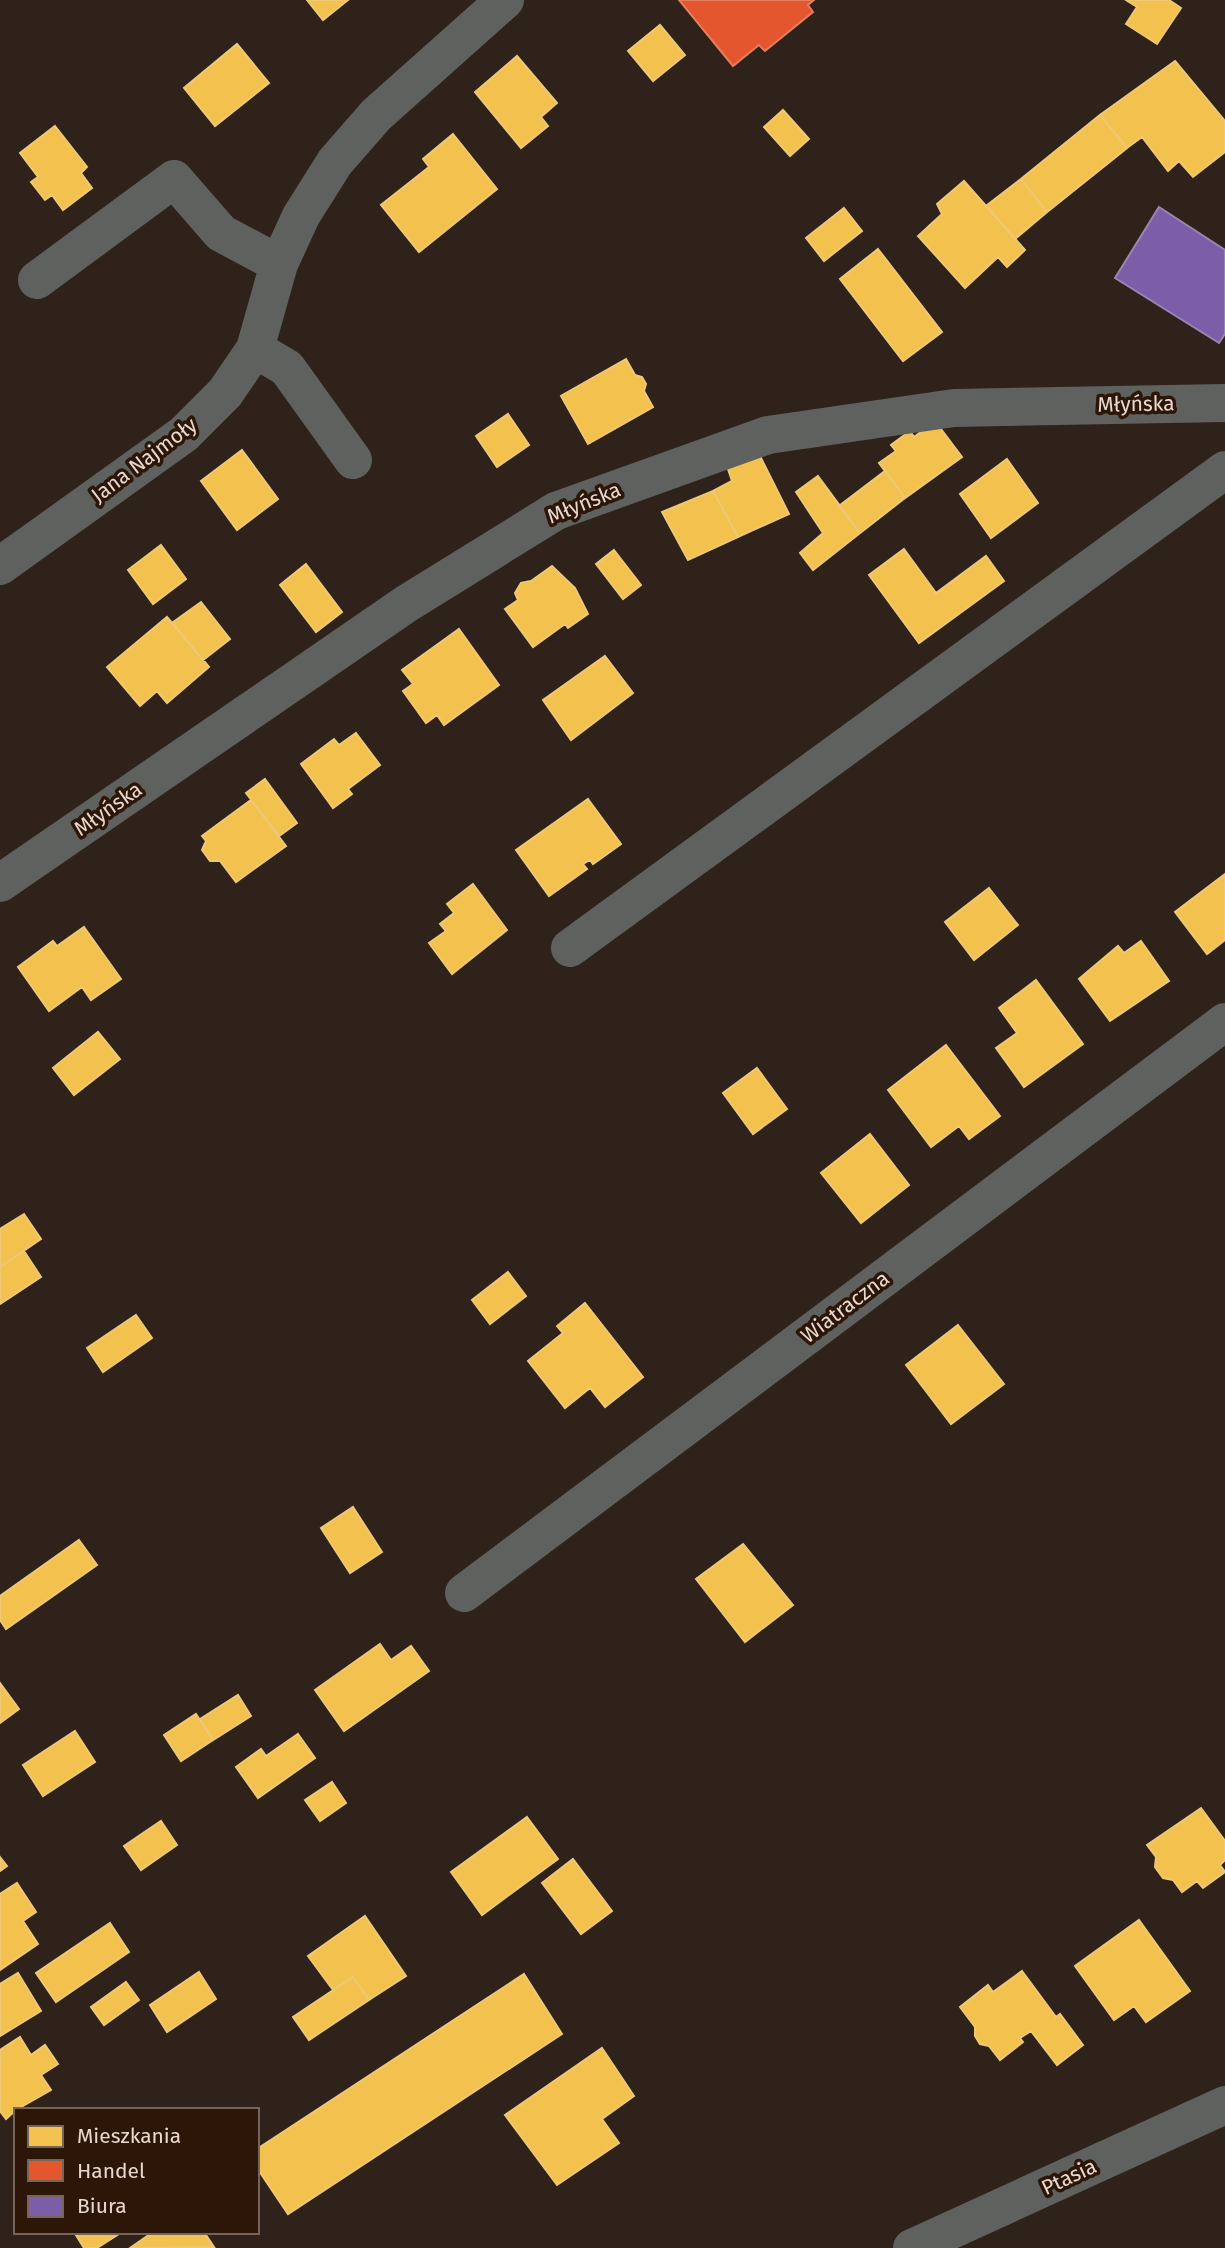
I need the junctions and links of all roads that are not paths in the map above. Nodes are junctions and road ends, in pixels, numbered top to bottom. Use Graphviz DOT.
graph roads {
  1 [pos="505,0"];
  2 [pos="279,264"];
  3 [pos="37,280"];
  4 [pos="255,349"];
  5 [pos="1225,403"];
  6 [pos="354,460"];
  7 [pos="1225,470"];
  8 [pos="0,566"];
  9 [pos="5,870"];
  10 [pos="570,948"];
  11 [pos="1225,1022"];
  12 [pos="464,1593"];
  13 [pos="1225,2105"];
  14 [pos="974,2236"];
  15 [pos="912,2248"];
  1 -- 2 [label="street, Jana Najmoły"];
  2 -- 3 [label="street"];
  2 -- 4 [label="street, Jana Najmoły"];
  4 -- 6 [label="street"];
  4 -- 8 [label="street, Jana Najmoły"];
  5 -- 9 [label="street, Młyńska"];
  7 -- 10 [label="street"];
  11 -- 12 [label="street, Wiatraczna"];
  13 -- 14 [label="street, Ptasia"];
  14 -- 15 [label="street, Ptasia"];
}
